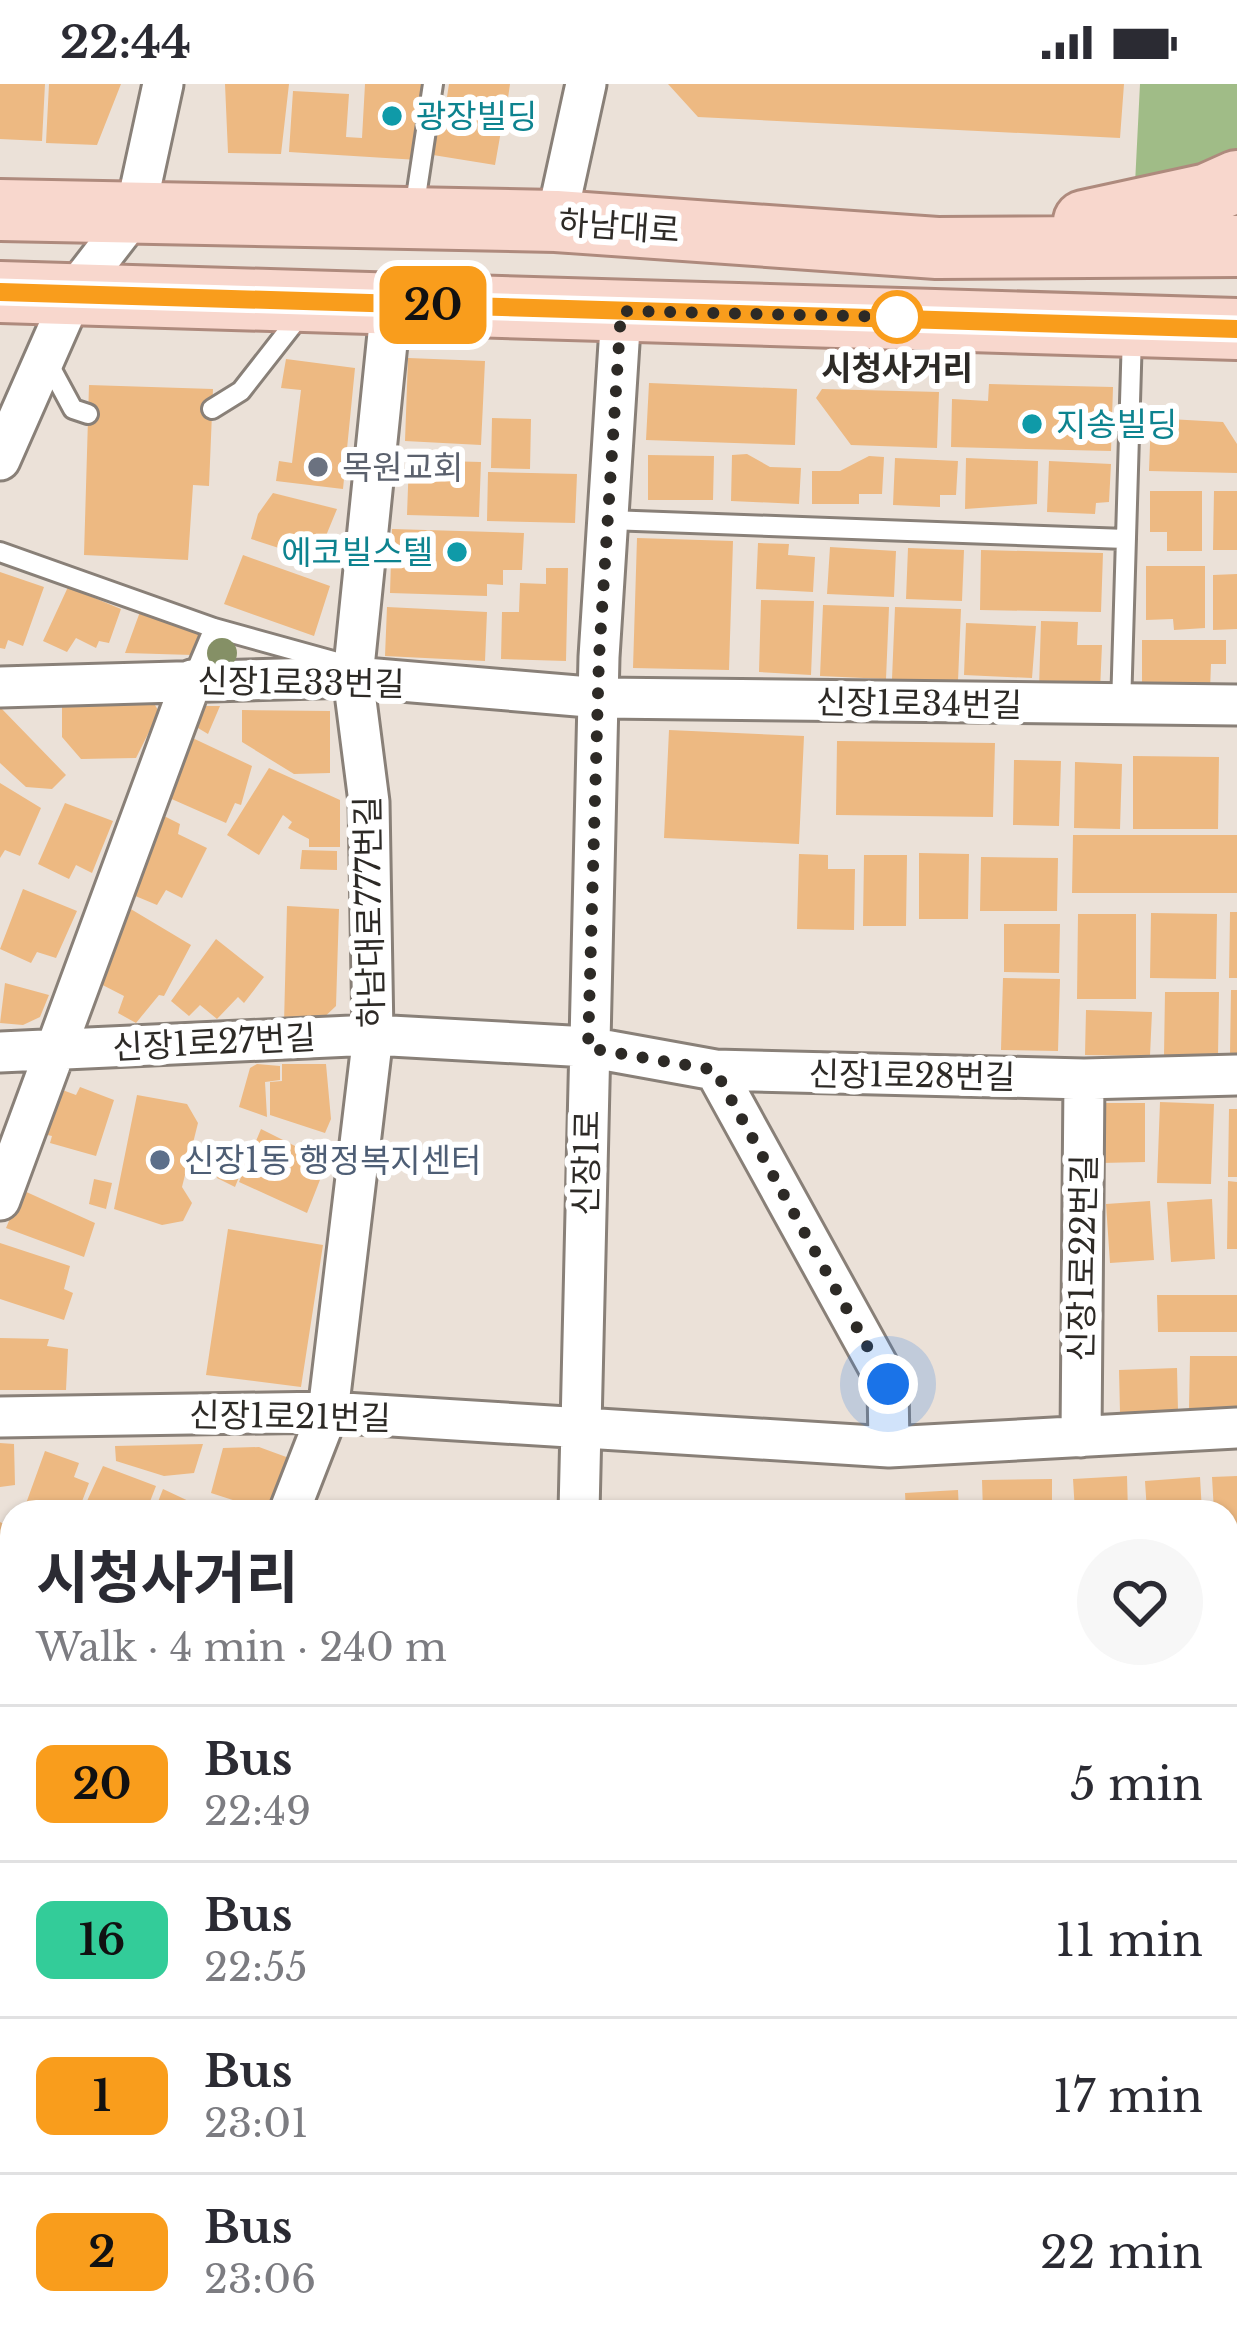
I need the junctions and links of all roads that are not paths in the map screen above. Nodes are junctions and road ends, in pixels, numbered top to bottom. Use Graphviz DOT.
graph roads {
  1 [pos="163,84"];
  2 [pos="433,84"];
  3 [pos="586,84"];
  4 [pos="1237,182"];
  5 [pos="0,210"];
  6 [pos="135,213"];
  7 [pos="412,220"];
  8 [pos="556,221"];
  9 [pos="1237,246"];
  10 [pos="937,248"];
  11 [pos="0,281"];
  12 [pos="0,292"];
  13 [pos="74,292"];
  14 [pos="310,300"];
  15 [pos="391,304"];
  16 [pos="621,311"];
  17 [pos="1132,325"];
  18 [pos="1237,329"];
  19 [pos="46,359"];
  20 [pos="212,409"];
  21 [pos="88,414"];
  22 [pos="0,460"];
  23 [pos="609,520"];
  24 [pos="1126,539"];
  25 [pos="0,552"];
  26 [pos="214,628"];
  27 [pos="354,672"];
  28 [pos="192,680"];
  29 [pos="0,687"];
  30 [pos="601,698"];
  31 [pos="1237,705"];
  32 [pos="1120,707"];
  33 [pos="374,1035"];
  34 [pos="588,1048"];
  35 [pos="56,1050"];
  36 [pos="0,1052"];
  37 [pos="715,1070"];
  38 [pos="1237,1075"];
  39 [pos="1084,1079"];
  40 [pos="0,1200"];
  41 [pos="328,1412"];
  42 [pos="0,1417"];
  43 [pos="581,1427"];
  44 [pos="1237,1428"];
  45 [pos="1081,1437"];
  46 [pos="889,1447"];
  47 [pos="294,1500"];
  48 [pos="579,1500"];
  1 -- 6 [label="street"];
  2 -- 7 [label="lane"];
  3 -- 8 [label="street"];
  4 -- 10 [label="main road"];
  5 -- 6 [label="main road, 하남대로"];
  6 -- 7 [label="main road, 하남대로"];
  6 -- 13 [label="street"];
  7 -- 8 [label="main road, 하남대로"];
  8 -- 10 [label="main road, 하남대로"];
  9 -- 10 [label="main road, 하남대로"];
  11 -- 13 [label="lane"];
  12 -- 13 [label="main road"];
  13 -- 14 [label="main road"];
  13 -- 19 [label="street"];
  14 -- 15 [label="main road"];
  14 -- 20 [label="lane"];
  15 -- 16 [label="main road"];
  15 -- 27 [label="street, 하남대로777번길"];
  16 -- 17 [label="main road"];
  16 -- 23 [label="street, 신장1로"];
  17 -- 18 [label="main road"];
  17 -- 24 [label="lane"];
  19 -- 21 [label="lane"];
  19 -- 22 [label="street"];
  23 -- 24 [label="lane"];
  23 -- 30 [label="street, 신장1로"];
  24 -- 32 [label="lane"];
  25 -- 26 [label="lane"];
  26 -- 27 [label="lane"];
  26 -- 28 [label="lane"];
  27 -- 28 [label="street, 신장1로33번길"];
  27 -- 30 [label="street, 신장1로33번길"];
  27 -- 33 [label="street, 하남대로777번길"];
  28 -- 29 [label="street, 신장1로33번길"];
  28 -- 35 [label="street, 신장1로27번길"];
  30 -- 32 [label="street, 신장1로34번길"];
  30 -- 34 [label="street, 신장1로"];
  31 -- 32 [label="street, 신장1로34번길"];
  33 -- 34 [label="street, 신장1로27번길"];
  33 -- 35 [label="street, 신장1로27번길"];
  33 -- 41 [label="street, 하남대로777번길"];
  34 -- 37 [label="street, 신장1로28번길"];
  34 -- 43 [label="street, 신장1로"];
  35 -- 36 [label="street, 신장1로27번길"];
  35 -- 40 [label="street"];
  37 -- 39 [label="street, 신장1로28번길"];
  37 -- 46 [label="street"];
  38 -- 39 [label="street, 신장1로28번길"];
  39 -- 45 [label="street, 신장1로22번길"];
  41 -- 42 [label="street, 신장1로21번길"];
  41 -- 43 [label="street, 신장1로21번길"];
  41 -- 47 [label="street, 하남대로777번길"];
  43 -- 46 [label="street"];
  43 -- 48 [label="street, 신장1로"];
  44 -- 45 [label="street"];
  45 -- 46 [label="street"];
}
